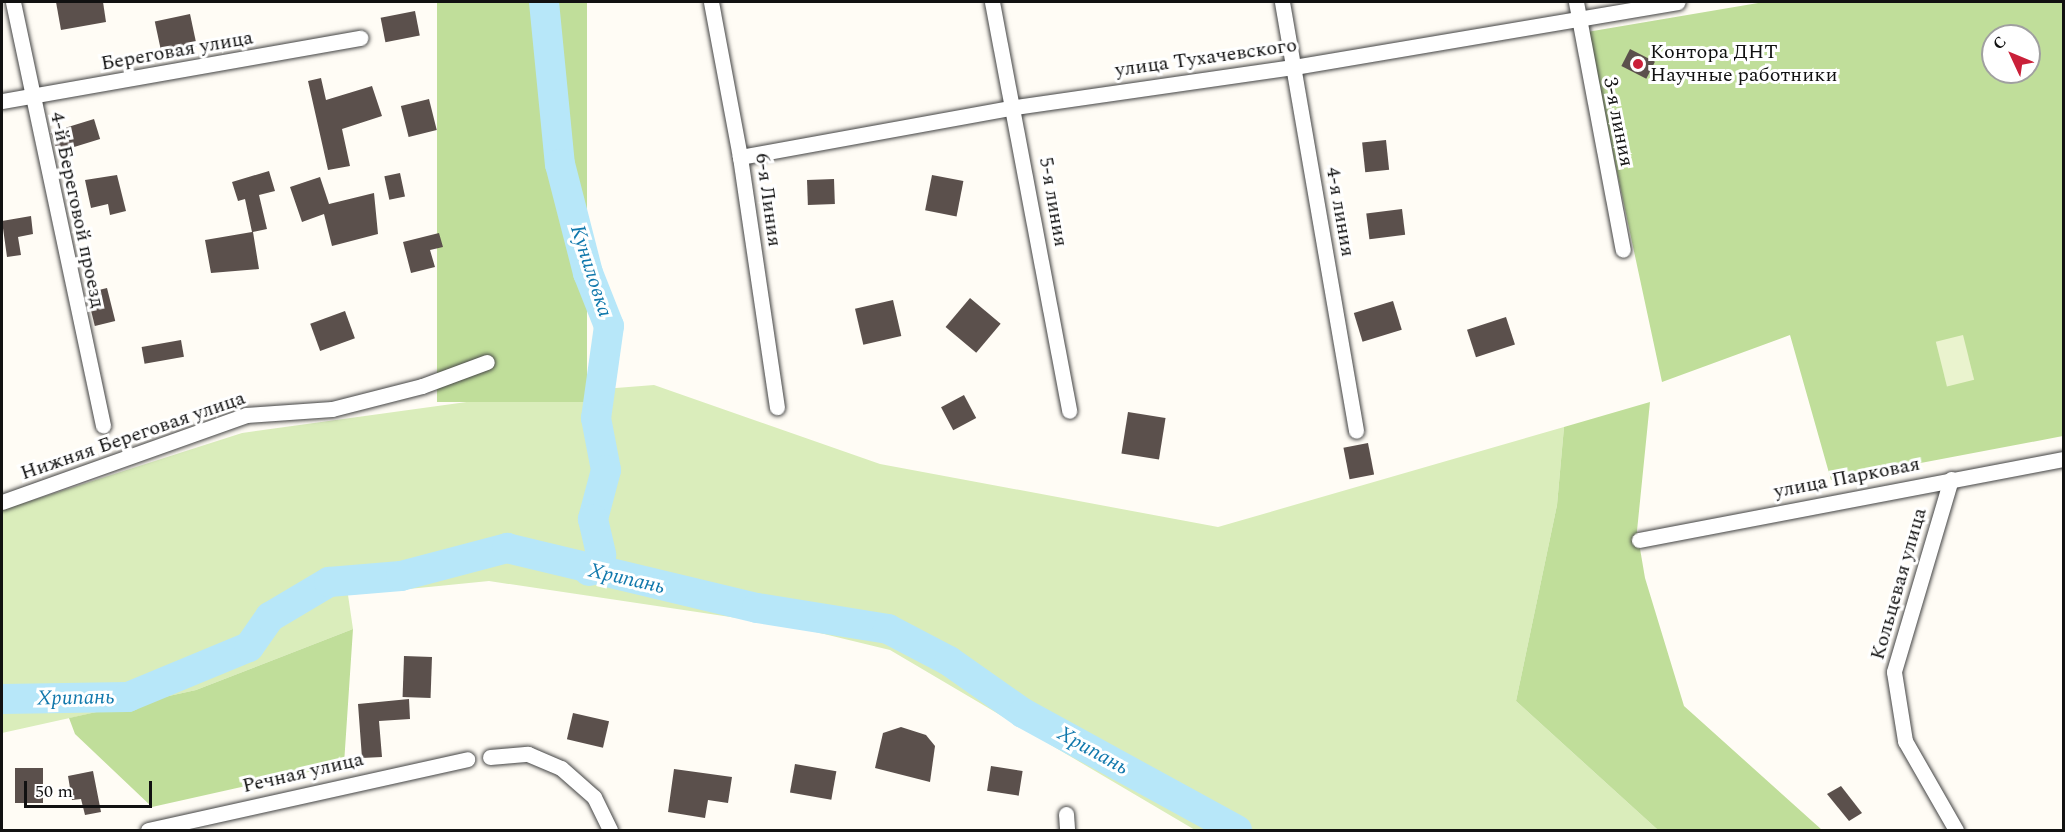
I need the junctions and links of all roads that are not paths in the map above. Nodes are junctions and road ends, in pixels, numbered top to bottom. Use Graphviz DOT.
graph roads {
  1 [pos="13,2"];
  2 [pos="711,2"];
  3 [pos="992,2"];
  4 [pos="1282,2"];
  5 [pos="1576,2"];
  6 [pos="1677,2"];
  7 [pos="1579,19"];
  8 [pos="360,38"];
  9 [pos="1294,67"];
  10 [pos="32,97"];
  11 [pos="2,101"];
  12 [pos="1015,107"];
  13 [pos="741,157"];
  14 [pos="1623,250"];
  15 [pos="487,362"];
  16 [pos="777,407"];
  17 [pos="1069,411"];
  18 [pos="103,426"];
  19 [pos="1356,430"];
  20 [pos="2064,459"];
  21 [pos="1951,479"];
  22 [pos="2,502"];
  23 [pos="1639,540"];
  24 [pos="490,757"];
  25 [pos="467,759"];
  26 [pos="1066,814"];
  27 [pos="148,831"];
  28 [pos="610,831"];
  29 [pos="1067,831"];
  30 [pos="1956,831"];
  1 -- 10 [label="street, 4-й Береговой проезд"];
  2 -- 13 [label="street, 6-я Линия"];
  3 -- 12 [label="street, 5-я линия"];
  4 -- 9 [label="street, 4-я линия"];
  5 -- 7 [label="street, 3-я линия"];
  6 -- 7 [label="street, улица Тухачевского"];
  7 -- 9 [label="street, улица Тухачевского"];
  7 -- 14 [label="street, 3-я линия"];
  8 -- 10 [label="street, Береговая улица"];
  9 -- 12 [label="street, улица Тухачевского"];
  9 -- 19 [label="street, 4-я линия"];
  10 -- 11 [label="street, Береговая улица"];
  10 -- 18 [label="street, 4-й Береговой проезд"];
  12 -- 13 [label="street, улица Тухачевского"];
  12 -- 17 [label="street, 5-я линия"];
  13 -- 16 [label="street, 6-я Линия"];
  15 -- 22 [label="street, Нижняя Береговая улица"];
  20 -- 21 [label="street, улица Парковая"];
  21 -- 23 [label="street, улица Парковая"];
  21 -- 30 [label="street, Кольцевая улица"];
  24 -- 28 [label="street"];
  25 -- 27 [label="street, Речная улица"];
  26 -- 29 [label="street"];
}
